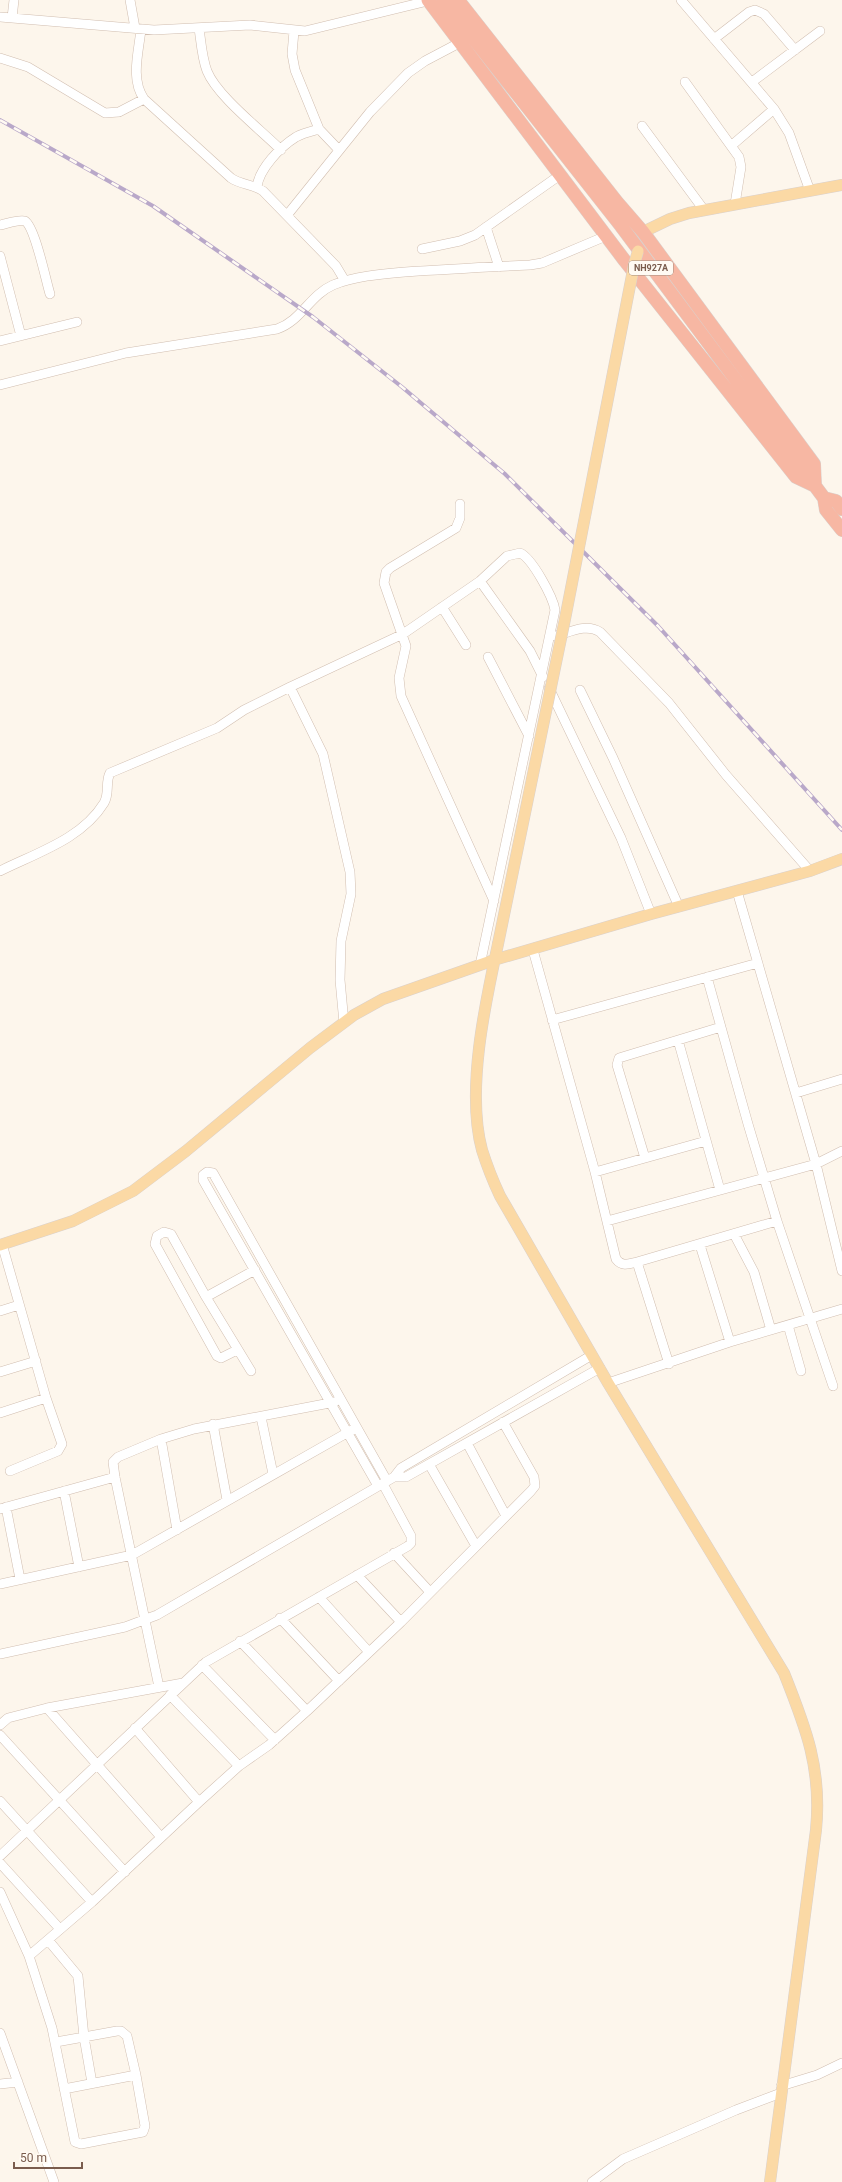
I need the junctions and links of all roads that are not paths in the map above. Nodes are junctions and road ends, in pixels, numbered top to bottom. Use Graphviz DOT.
graph roads {
  1 [pos="14,0"];
  2 [pos="130,0"];
  3 [pos="428,0"];
  4 [pos="443,0"];
  5 [pos="458,0"];
  6 [pos="681,0"];
  7 [pos="0,18"];
  8 [pos="12,18"];
  9 [pos="199,28"];
  10 [pos="138,29"];
  11 [pos="294,31"];
  12 [pos="820,31"];
  13 [pos="714,38"];
  14 [pos="461,42"];
  15 [pos="794,50"];
  16 [pos="0,58"];
  17 [pos="685,82"];
  18 [pos="752,82"];
  19 [pos="144,98"];
  20 [pos="774,109"];
  21 [pos="642,126"];
  22 [pos="320,129"];
  23 [pos="731,146"];
  24 [pos="281,150"];
  25 [pos="339,150"];
  26 [pos="560,175"];
  27 [pos="842,185"];
  28 [pos="257,187"];
  29 [pos="810,191"];
  30 [pos="735,204"];
  31 [pos="704,210"];
  32 [pos="288,214"];
  33 [pos="0,225"];
  34 [pos="486,227"];
  35 [pos="643,232"];
  36 [pos="606,236"];
  37 [pos="422,249"];
  38 [pos="638,251"];
  39 [pos="0,256"];
  40 [pos="499,267"];
  41 [pos="345,281"];
  42 [pos="50,294"];
  43 [pos="77,322"];
  44 [pos="21,336"];
  45 [pos="0,341"];
  46 [pos="0,385"];
  47 [pos="815,486"];
  48 [pos="824,498"];
  49 [pos="460,504"];
  50 [pos="842,509"];
  51 [pos="842,530"];
  52 [pos="480,581"];
  53 [pos="442,607"];
  54 [pos="403,634"];
  55 [pos="550,637"];
  56 [pos="466,645"];
  57 [pos="488,657"];
  58 [pos="543,676"];
  59 [pos="290,687"];
  60 [pos="580,690"];
  61 [pos="529,736"];
  62 [pos="842,859"];
  63 [pos="0,871"];
  64 [pos="810,871"];
  65 [pos="737,891"];
  66 [pos="494,901"];
  67 [pos="679,907"];
  68 [pos="651,914"];
  69 [pos="533,950"];
  70 [pos="494,960"];
  71 [pos="758,963"];
  72 [pos="480,965"];
  73 [pos="707,977"];
  74 [pos="552,1020"];
  75 [pos="344,1023"];
  76 [pos="721,1027"];
  77 [pos="678,1040"];
  78 [pos="842,1078"];
  79 [pos="796,1093"];
  80 [pos="706,1141"];
  81 [pos="842,1151"];
  82 [pos="645,1158"];
  83 [pos="816,1164"];
  84 [pos="595,1172"];
  85 [pos="764,1179"];
  86 [pos="720,1190"];
  87 [pos="607,1221"];
  88 [pos="777,1221"];
  89 [pos="734,1234"];
  90 [pos="1,1244"];
  91 [pos="700,1244"];
  92 [pos="840,1248"];
  93 [pos="638,1262"];
  94 [pos="255,1270"];
  95 [pos="842,1271"];
  96 [pos="206,1298"];
  97 [pos="20,1304"];
  98 [pos="842,1309"];
  99 [pos="0,1311"];
  100 [pos="811,1318"];
  101 [pos="788,1325"];
  102 [pos="771,1330"];
  103 [pos="730,1342"];
  104 [pos="237,1350"];
  105 [pos="592,1355"];
  106 [pos="36,1361"];
  107 [pos="669,1364"];
  108 [pos="600,1368"];
  109 [pos="251,1371"];
  110 [pos="801,1371"];
  111 [pos="0,1372"];
  112 [pos="608,1383"];
  113 [pos="832,1386"];
  114 [pos="46,1398"];
  115 [pos="342,1401"];
  116 [pos="331,1403"];
  117 [pos="0,1413"];
  118 [pos="261,1417"];
  119 [pos="503,1422"];
  120 [pos="213,1424"];
  121 [pos="356,1427"];
  122 [pos="348,1432"];
  123 [pos="161,1439"];
  124 [pos="467,1443"];
  125 [pos="429,1464"];
  126 [pos="10,1471"];
  127 [pos="273,1474"];
  128 [pos="115,1477"];
  129 [pos="386,1482"];
  130 [pos="64,1491"];
  131 [pos="227,1500"];
  132 [pos="3,1508"];
  133 [pos="506,1516"];
  134 [pos="177,1530"];
  135 [pos="476,1546"];
  136 [pos="394,1553"];
  137 [pos="132,1555"];
  138 [pos="79,1567"];
  139 [pos="357,1575"];
  140 [pos="20,1580"];
  141 [pos="0,1584"];
  142 [pos="430,1592"];
  143 [pos="318,1597"];
  144 [pos="280,1618"];
  145 [pos="146,1620"];
  146 [pos="401,1622"];
  147 [pos="240,1641"];
  148 [pos="369,1652"];
  149 [pos="0,1654"];
  150 [pos="202,1665"];
  151 [pos="339,1681"];
  152 [pos="183,1683"];
  153 [pos="159,1687"];
  154 [pos="170,1695"];
  155 [pos="47,1708"];
  156 [pos="307,1711"];
  157 [pos="0,1725"];
  158 [pos="135,1728"];
  159 [pos="0,1736"];
  160 [pos="275,1740"];
  161 [pos="96,1764"];
  162 [pos="239,1766"];
  163 [pos="60,1799"];
  164 [pos="0,1801"];
  165 [pos="199,1802"];
  166 [pos="27,1831"];
  167 [pos="161,1837"];
  168 [pos="0,1856"];
  169 [pos="0,1864"];
  170 [pos="125,1872"];
  171 [pos="0,1892"];
  172 [pos="92,1902"];
  173 [pos="60,1929"];
  174 [pos="48,1940"];
  175 [pos="29,1956"];
  176 [pos="0,2033"];
  177 [pos="84,2037"];
  178 [pos="56,2042"];
  179 [pos="842,2063"];
  180 [pos="136,2075"];
  181 [pos="18,2082"];
  182 [pos="92,2083"];
  183 [pos="0,2084"];
  184 [pos="64,2089"];
  185 [pos="781,2089"];
  186 [pos="54,2182"];
  187 [pos="592,2182"];
  188 [pos="770,2182"];
  1 -- 8 [label="street"];
  2 -- 10 [label="street"];
  3 -- 11 [label="street"];
  3 -- 14 [label="highway"];
  4 -- 38 [label="highway, NH927A"];
  5 -- 35 [label="highway"];
  6 -- 13 [label="street"];
  7 -- 8 [label="street"];
  8 -- 10 [label="street"];
  9 -- 10 [label="street"];
  9 -- 11 [label="street"];
  9 -- 24 [label="street"];
  10 -- 19 [label="street"];
  11 -- 22 [label="street"];
  12 -- 15 [label="street"];
  13 -- 15 [label="street"];
  13 -- 18 [label="street"];
  14 -- 25 [label="street"];
  14 -- 26 [label="highway"];
  15 -- 18 [label="street"];
  16 -- 19 [label="street"];
  17 -- 23 [label="street"];
  18 -- 20 [label="street"];
  19 -- 28 [label="street"];
  20 -- 23 [label="street"];
  20 -- 29 [label="street"];
  21 -- 31 [label="street"];
  22 -- 24 [label="street"];
  22 -- 25 [label="street"];
  23 -- 30 [label="street"];
  24 -- 28 [label="street"];
  25 -- 32 [label="street"];
  26 -- 34 [label="street"];
  26 -- 36 [label="highway"];
  27 -- 29 [label="main road"];
  28 -- 32 [label="street"];
  29 -- 30 [label="main road"];
  30 -- 31 [label="main road"];
  31 -- 35 [label="main road"];
  32 -- 41 [label="street"];
  33 -- 42 [label="street"];
  34 -- 37 [label="street"];
  34 -- 40 [label="street"];
  35 -- 47 [label="highway"];
  36 -- 40 [label="street"];
  36 -- 47 [label="highway"];
  38 -- 47 [label="highway, NH927A"];
  38 -- 70 [label="main road, bridge"];
  39 -- 44 [label="street"];
  40 -- 41 [label="street"];
  41 -- 46 [label="street"];
  43 -- 44 [label="street"];
  44 -- 45 [label="street"];
  47 -- 48 [label="highway, NH927A"];
  48 -- 50 [label="highway, NH927A"];
  48 -- 51 [label="highway, NH927A"];
  49 -- 54 [label="street"];
  52 -- 53 [label="street"];
  52 -- 55 [label="street"];
  52 -- 58 [label="street"];
  53 -- 54 [label="street"];
  53 -- 56 [label="street"];
  54 -- 59 [label="street"];
  54 -- 66 [label="street"];
  55 -- 58 [label="street"];
  55 -- 64 [label="street"];
  57 -- 61 [label="street"];
  58 -- 61 [label="street"];
  58 -- 68 [label="street"];
  59 -- 63 [label="street"];
  59 -- 75 [label="street"];
  60 -- 67 [label="street"];
  61 -- 66 [label="street"];
  62 -- 64 [label="main road"];
  64 -- 65 [label="main road"];
  65 -- 67 [label="main road"];
  65 -- 71 [label="street"];
  66 -- 72 [label="street"];
  67 -- 68 [label="main road"];
  68 -- 69 [label="main road"];
  69 -- 70 [label="main road"];
  69 -- 74 [label="street"];
  70 -- 72 [label="main road"];
  70 -- 105 [label="main road"];
  71 -- 73 [label="street"];
  71 -- 79 [label="street"];
  72 -- 75 [label="main road"];
  73 -- 74 [label="street"];
  73 -- 76 [label="street"];
  74 -- 84 [label="street"];
  75 -- 90 [label="main road"];
  76 -- 77 [label="street"];
  76 -- 85 [label="street"];
  77 -- 80 [label="street"];
  77 -- 82 [label="street"];
  78 -- 79 [label="street"];
  79 -- 83 [label="street"];
  80 -- 82 [label="street"];
  80 -- 86 [label="street"];
  81 -- 83 [label="street"];
  82 -- 84 [label="street"];
  83 -- 85 [label="street"];
  83 -- 92 [label="street"];
  84 -- 87 [label="street"];
  85 -- 86 [label="street"];
  85 -- 88 [label="street"];
  86 -- 87 [label="street"];
  87 -- 93 [label="street"];
  88 -- 89 [label="street"];
  88 -- 100 [label="street"];
  89 -- 91 [label="street"];
  89 -- 102 [label="street"];
  90 -- 97 [label="street"];
  91 -- 93 [label="street"];
  91 -- 103 [label="street"];
  92 -- 95 [label="street"];
  93 -- 107 [label="street"];
  94 -- 96 [label="street"];
  94 -- 115 [label="street"];
  94 -- 116 [label="street"];
  96 -- 104 [label="street"];
  96 -- 104 [label="street"];
  97 -- 99 [label="street"];
  97 -- 106 [label="street"];
  98 -- 100 [label="street"];
  100 -- 101 [label="street"];
  100 -- 113 [label="street"];
  101 -- 102 [label="street"];
  101 -- 110 [label="street"];
  102 -- 103 [label="street"];
  103 -- 107 [label="street"];
  104 -- 109 [label="street"];
  105 -- 108 [label="main road"];
  105 -- 129 [label="street"];
  106 -- 111 [label="street"];
  106 -- 114 [label="street"];
  107 -- 112 [label="street"];
  108 -- 112 [label="main road"];
  108 -- 119 [label="street"];
  112 -- 185 [label="main road"];
  114 -- 117 [label="street"];
  114 -- 126 [label="street"];
  115 -- 116 [label="street"];
  115 -- 121 [label="street"];
  116 -- 118 [label="street"];
  116 -- 122 [label="street"];
  118 -- 120 [label="street"];
  118 -- 127 [label="street"];
  119 -- 124 [label="street"];
  119 -- 133 [label="street"];
  120 -- 123 [label="street"];
  120 -- 131 [label="street"];
  121 -- 122 [label="street"];
  121 -- 129 [label="street"];
  122 -- 127 [label="street"];
  122 -- 129 [label="street"];
  123 -- 128 [label="street"];
  123 -- 134 [label="street"];
  124 -- 125 [label="street"];
  124 -- 133 [label="street"];
  125 -- 129 [label="street"];
  125 -- 135 [label="street"];
  127 -- 131 [label="street"];
  128 -- 130 [label="street"];
  128 -- 137 [label="street"];
  129 -- 136 [label="street"];
  129 -- 145 [label="street"];
  130 -- 132 [label="street"];
  130 -- 138 [label="street"];
  131 -- 134 [label="street"];
  132 -- 140 [label="street"];
  133 -- 135 [label="street"];
  134 -- 137 [label="street"];
  135 -- 142 [label="street"];
  136 -- 139 [label="street"];
  136 -- 142 [label="street"];
  137 -- 138 [label="street"];
  137 -- 145 [label="street"];
  138 -- 140 [label="street"];
  139 -- 143 [label="street"];
  139 -- 146 [label="street"];
  140 -- 141 [label="street"];
  142 -- 146 [label="street"];
  143 -- 144 [label="street"];
  143 -- 148 [label="street"];
  144 -- 147 [label="street"];
  144 -- 151 [label="street"];
  145 -- 149 [label="street"];
  145 -- 153 [label="street"];
  146 -- 148 [label="street"];
  147 -- 150 [label="street"];
  147 -- 156 [label="street"];
  148 -- 151 [label="street"];
  150 -- 152 [label="street"];
  150 -- 160 [label="street"];
  151 -- 156 [label="street"];
  152 -- 153 [label="street"];
  152 -- 154 [label="street"];
  153 -- 155 [label="street"];
  154 -- 158 [label="street"];
  154 -- 162 [label="street"];
  155 -- 157 [label="street"];
  155 -- 161 [label="street"];
  156 -- 160 [label="street"];
  158 -- 161 [label="street"];
  158 -- 165 [label="street"];
  159 -- 163 [label="street"];
  160 -- 162 [label="street"];
  161 -- 163 [label="street"];
  161 -- 167 [label="street"];
  162 -- 165 [label="street"];
  163 -- 166 [label="street"];
  163 -- 170 [label="street"];
  164 -- 166 [label="street"];
  165 -- 167 [label="street"];
  166 -- 168 [label="street"];
  166 -- 172 [label="street"];
  167 -- 170 [label="street"];
  169 -- 173 [label="street"];
  170 -- 172 [label="street"];
  171 -- 175 [label="street"];
  172 -- 173 [label="street"];
  173 -- 174 [label="street"];
  174 -- 175 [label="street"];
  174 -- 177 [label="street"];
  175 -- 178 [label="street"];
  176 -- 181 [label="street"];
  177 -- 178 [label="street"];
  177 -- 180 [label="street"];
  177 -- 182 [label="street"];
  178 -- 184 [label="street"];
  179 -- 185 [label="street"];
  180 -- 182 [label="street"];
  180 -- 184 [label="street"];
  181 -- 183 [label="street"];
  181 -- 186 [label="street"];
  182 -- 184 [label="street"];
  185 -- 187 [label="street"];
  185 -- 188 [label="main road"];
}
